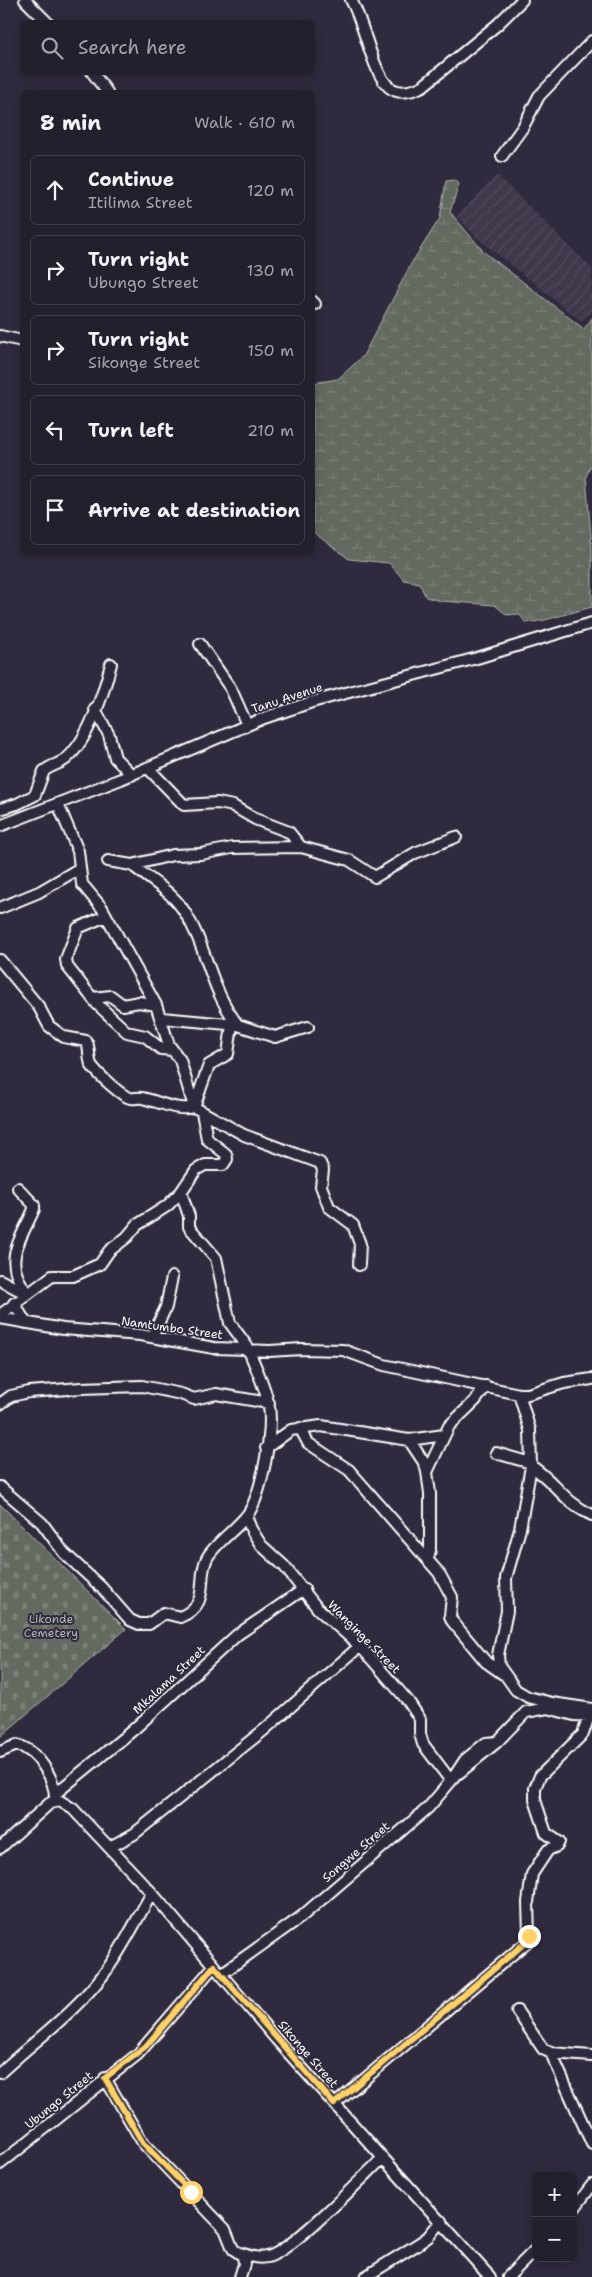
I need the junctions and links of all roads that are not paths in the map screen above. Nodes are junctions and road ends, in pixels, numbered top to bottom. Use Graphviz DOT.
graph roads {
  1 [pos="26,0"];
  2 [pos="350,0"];
  3 [pos="522,0"];
  4 [pos="45,20"];
  5 [pos="592,41"];
  6 [pos="94,75"];
  7 [pos="106,90"];
  8 [pos="502,156"];
  9 [pos="0,336"];
  10 [pos="20,341"];
  11 [pos="592,623"];
  12 [pos="200,644"];
  13 [pos="111,664"];
  14 [pos="95,709"];
  15 [pos="247,725"];
  16 [pos="148,768"];
  17 [pos="132,774"];
  18 [pos="58,804"];
  19 [pos="0,809"];
  20 [pos="0,826"];
  21 [pos="456,836"];
  22 [pos="301,847"];
  23 [pos="108,861"];
  24 [pos="132,865"];
  25 [pos="80,868"];
  26 [pos="0,908"];
  27 [pos="106,916"];
  28 [pos="0,960"];
  29 [pos="92,998"];
  30 [pos="156,1005"];
  31 [pos="162,1018"];
  32 [pos="235,1025"];
  33 [pos="308,1027"];
  34 [pos="172,1050"];
  35 [pos="198,1110"];
  36 [pos="18,1188"];
  37 [pos="181,1192"];
  38 [pos="359,1265"];
  39 [pos="172,1277"];
  40 [pos="0,1280"];
  41 [pos="27,1295"];
  42 [pos="14,1304"];
  43 [pos="0,1317"];
  44 [pos="26,1323"];
  45 [pos="152,1337"];
  46 [pos="248,1350"];
  47 [pos="592,1379"];
  48 [pos="486,1386"];
  49 [pos="519,1394"];
  50 [pos="268,1403"];
  51 [pos="0,1404"];
  52 [pos="300,1428"];
  53 [pos="444,1435"];
  54 [pos="409,1440"];
  55 [pos="266,1448"];
  56 [pos="496,1453"];
  57 [pos="531,1464"];
  58 [pos="427,1472"];
  59 [pos="0,1487"];
  60 [pos="592,1515"];
  61 [pos="246,1516"];
  62 [pos="428,1559"];
  63 [pos="304,1589"];
  64 [pos="360,1646"];
  65 [pos="504,1674"];
  66 [pos="591,1713"];
  67 [pos="0,1752"];
  68 [pos="453,1778"];
  69 [pos="55,1797"];
  70 [pos="110,1847"];
  71 [pos="0,1848"];
  72 [pos="152,1893"];
  73 [pos="214,1966"];
  74 [pos="221,1974"];
  75 [pos="517,2011"];
  76 [pos="550,2053"];
  77 [pos="592,2056"];
  78 [pos="0,2073"];
  79 [pos="105,2078"];
  80 [pos="334,2104"];
  81 [pos="592,2144"];
  82 [pos="383,2158"];
  83 [pos="0,2164"];
  84 [pos="592,2185"];
  85 [pos="577,2205"];
  86 [pos="441,2221"];
  87 [pos="240,2253"];
  88 [pos="532,2253"];
  89 [pos="370,2275"];
  90 [pos="240,2277"];
  91 [pos="490,2277"];
  92 [pos="508,2277"];
  1 -- 4 [label="street"];
  2 -- 3 [label="street"];
  5 -- 8 [label="street"];
  6 -- 7 [label="street"];
  9 -- 10 [label="street"];
  11 -- 15 [label="street, Tanu Avenue"];
  12 -- 15 [label="street"];
  13 -- 14 [label="street"];
  14 -- 17 [label="street"];
  14 -- 19 [label="street"];
  15 -- 16 [label="street, Tanu Avenue"];
  16 -- 17 [label="street, Tanu Avenue"];
  16 -- 22 [label="street"];
  17 -- 18 [label="street, Tanu Avenue"];
  18 -- 20 [label="street, Tanu Avenue"];
  18 -- 25 [label="street"];
  21 -- 22 [label="street"];
  22 -- 24 [label="street"];
  23 -- 24 [label="street"];
  24 -- 32 [label="street"];
  25 -- 26 [label="street"];
  25 -- 27 [label="street"];
  27 -- 29 [label="street"];
  27 -- 30 [label="street"];
  28 -- 35 [label="street"];
  29 -- 30 [label="street"];
  29 -- 34 [label="street"];
  30 -- 31 [label="street"];
  31 -- 32 [label="street"];
  31 -- 34 [label="street"];
  32 -- 33 [label="street"];
  32 -- 35 [label="street"];
  34 -- 35 [label="street"];
  35 -- 37 [label="street"];
  35 -- 38 [label="street"];
  36 -- 41 [label="street"];
  37 -- 41 [label="street"];
  37 -- 46 [label="street"];
  39 -- 45 [label="street"];
  40 -- 41 [label="street"];
  41 -- 42 [label="street"];
  42 -- 43 [label="street"];
  42 -- 44 [label="street"];
  43 -- 44 [label="street, Namtumbo Street"];
  44 -- 45 [label="street, Namtumbo Street"];
  45 -- 46 [label="street, Namtumbo Street"];
  46 -- 48 [label="street, Namtumbo Street"];
  46 -- 50 [label="street"];
  47 -- 49 [label="street"];
  48 -- 49 [label="street, Namtumbo Street"];
  48 -- 53 [label="street"];
  49 -- 57 [label="street"];
  50 -- 51 [label="street"];
  50 -- 55 [label="street"];
  52 -- 54 [label="street"];
  52 -- 55 [label="street"];
  52 -- 62 [label="street"];
  53 -- 54 [label="street"];
  53 -- 58 [label="street"];
  54 -- 58 [label="street"];
  55 -- 61 [label="street"];
  56 -- 57 [label="street"];
  57 -- 60 [label="street"];
  57 -- 65 [label="street"];
  58 -- 62 [label="street"];
  59 -- 61 [label="street"];
  61 -- 63 [label="street, Wanginge Street"];
  62 -- 65 [label="street"];
  63 -- 64 [label="street, Wanginge Street"];
  63 -- 69 [label="street, Mkalama Street"];
  64 -- 68 [label="street, Wanginge Street"];
  64 -- 70 [label="street"];
  65 -- 66 [label="street"];
  66 -- 68 [label="street, Songwe Street"];
  66 -- 80 [label="street"];
  67 -- 69 [label="street"];
  68 -- 74 [label="street, Songwe Street"];
  69 -- 70 [label="street, Sikonge Street"];
  69 -- 71 [label="street, Mkalama Street"];
  70 -- 72 [label="street, Sikonge Street"];
  72 -- 73 [label="street, Sikonge Street"];
  72 -- 78 [label="street"];
  73 -- 74 [label="street, Sikonge Street"];
  73 -- 79 [label="street, Ubungo Street"];
  74 -- 80 [label="street, Sikonge Street"];
  75 -- 76 [label="street"];
  76 -- 77 [label="street"];
  76 -- 81 [label="street"];
  79 -- 83 [label="street, Ubungo Street"];
  79 -- 87 [label="street"];
  80 -- 82 [label="street, Sikonge Street"];
  82 -- 86 [label="street, Sikonge Street"];
  82 -- 87 [label="street"];
  84 -- 85 [label="street"];
  86 -- 89 [label="street"];
  86 -- 91 [label="street, Sikonge Street"];
  87 -- 90 [label="street"];
  88 -- 92 [label="street"];
}
